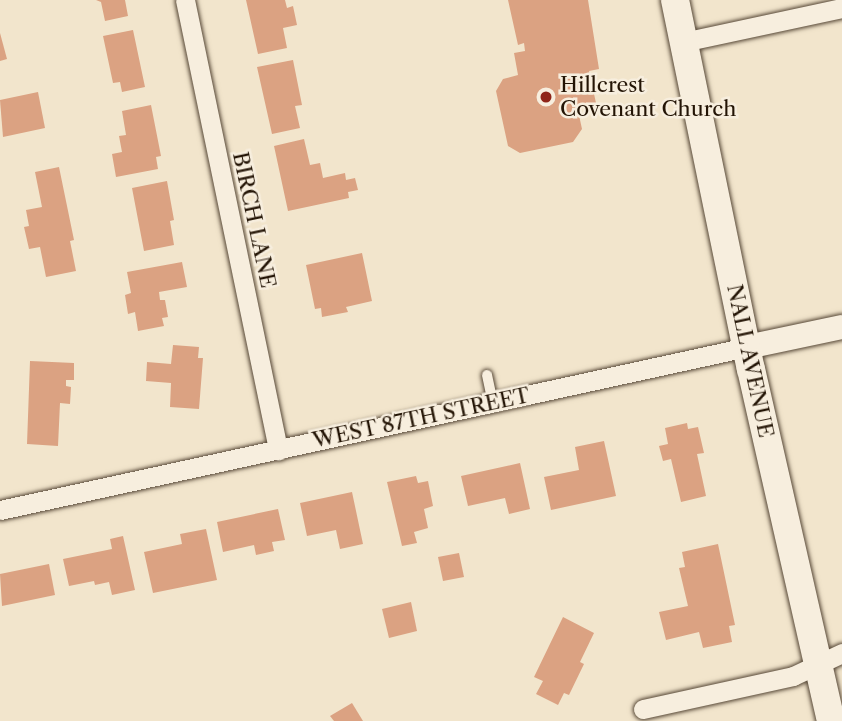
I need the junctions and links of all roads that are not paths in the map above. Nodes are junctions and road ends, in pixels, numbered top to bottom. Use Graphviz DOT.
graph roads {
  1 [pos="185,0"];
  2 [pos="675,0"];
  3 [pos="842,8"];
  4 [pos="683,42"];
  5 [pos="842,327"];
  6 [pos="747,347"];
  7 [pos="487,375"];
  8 [pos="493,403"];
  9 [pos="278,450"];
  10 [pos="0,510"];
  11 [pos="830,659"];
  12 [pos="643,709"];
  13 [pos="831,721"];
  1 -- 9 [label="street, BIRCH LANE"];
  2 -- 4 [label="main road, NALL AVENUE"];
  3 -- 4 [label="street"];
  4 -- 6 [label="main road, NALL AVENUE"];
  5 -- 6 [label="street, WEST 87TH STREET"];
  6 -- 8 [label="street, WEST 87TH STREET"];
  6 -- 11 [label="main road, NALL AVENUE"];
  7 -- 8 [label="lane"];
  8 -- 9 [label="street, WEST 87TH STREET"];
  9 -- 10 [label="street, WEST 87TH STREET"];
  11 -- 12 [label="street"];
  11 -- 13 [label="main road, NALL AVENUE"];
}
